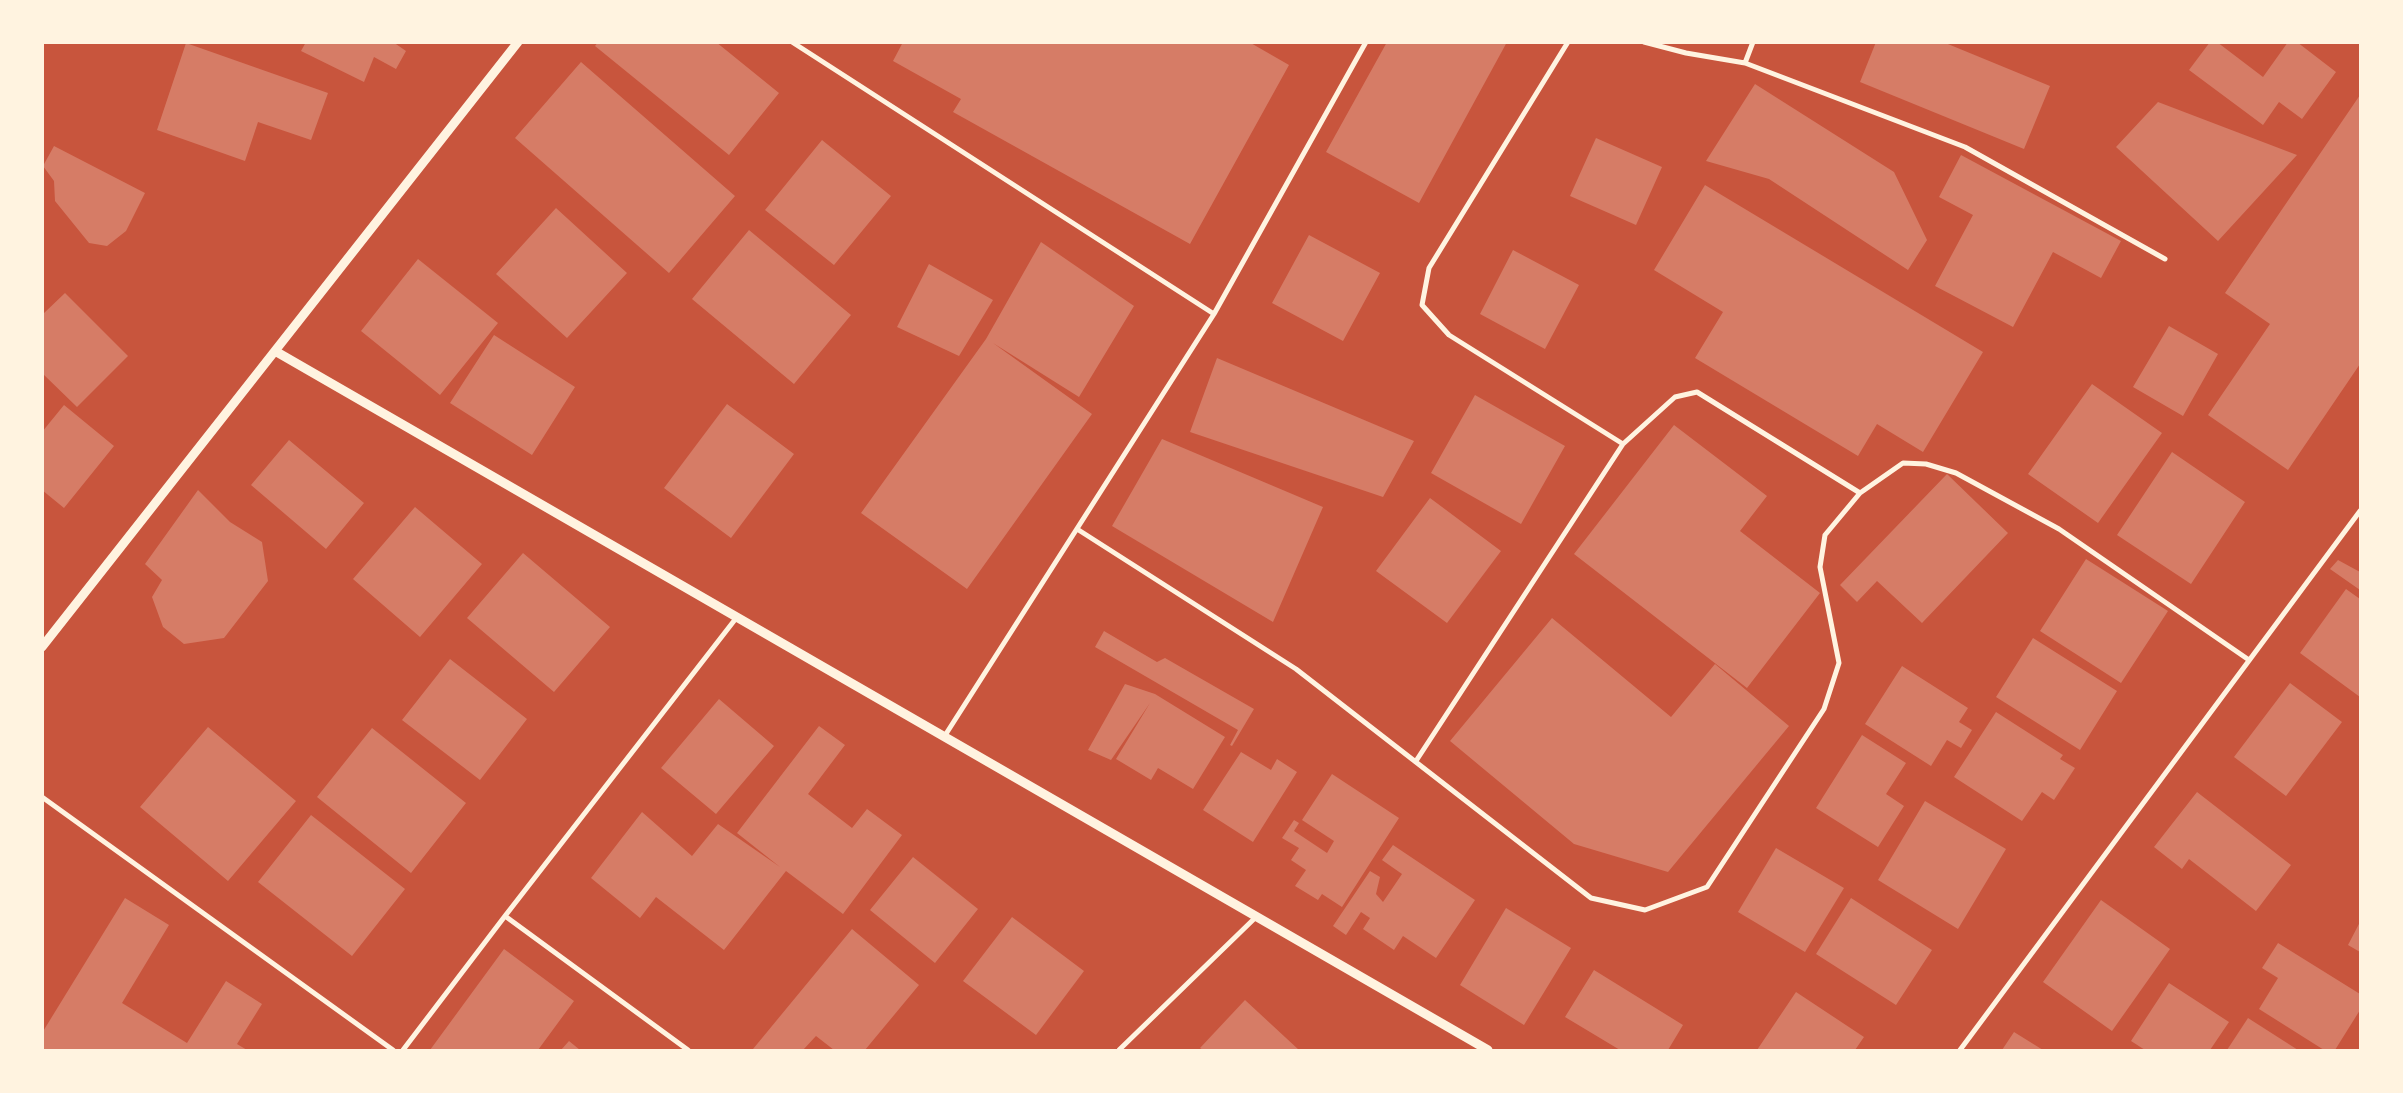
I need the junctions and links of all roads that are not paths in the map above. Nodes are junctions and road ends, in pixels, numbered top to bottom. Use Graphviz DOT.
graph roads {
  1 [pos="518,42"];
  2 [pos="792,42"];
  3 [pos="1366,42"];
  4 [pos="1568,42"];
  5 [pos="1644,42"];
  6 [pos="1752,42"];
  7 [pos="1745,63"];
  8 [pos="2166,259"];
  9 [pos="1214,314"];
  10 [pos="275,352"];
  11 [pos="1623,444"];
  12 [pos="1860,494"];
  13 [pos="2360,511"];
  14 [pos="1077,529"];
  15 [pos="737,617"];
  16 [pos="42,646"];
  17 [pos="2249,660"];
  18 [pos="944,737"];
  19 [pos="1416,761"];
  20 [pos="42,797"];
  21 [pos="505,916"];
  22 [pos="1256,917"];
  23 [pos="393,1050"];
  24 [pos="403,1050"];
  25 [pos="688,1050"];
  26 [pos="1119,1050"];
  27 [pos="1488,1050"];
  28 [pos="1960,1050"];
  1 -- 10 [label="street"];
  2 -- 9 [label="street"];
  3 -- 9 [label="street"];
  4 -- 11 [label="street"];
  5 -- 7 [label="street"];
  6 -- 7 [label="street"];
  7 -- 8 [label="street"];
  9 -- 14 [label="street"];
  10 -- 15 [label="street"];
  10 -- 16 [label="street"];
  11 -- 12 [label="street"];
  11 -- 19 [label="street"];
  12 -- 17 [label="street"];
  12 -- 19 [label="street"];
  13 -- 17 [label="street"];
  14 -- 18 [label="street"];
  14 -- 19 [label="street"];
  15 -- 18 [label="street"];
  15 -- 21 [label="street"];
  17 -- 28 [label="street"];
  18 -- 22 [label="street"];
  20 -- 23 [label="street"];
  21 -- 24 [label="street"];
  21 -- 25 [label="street"];
  22 -- 26 [label="street"];
  22 -- 27 [label="street"];
}
